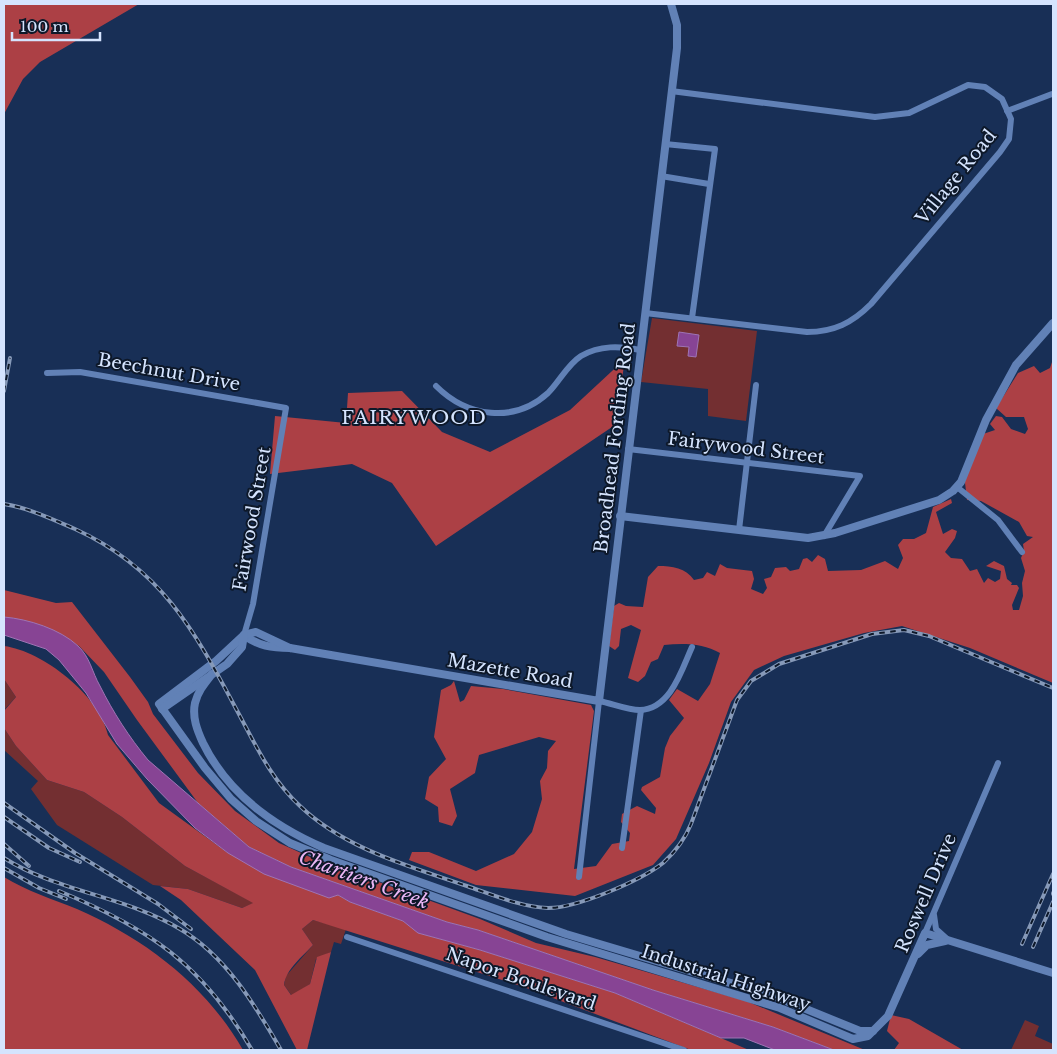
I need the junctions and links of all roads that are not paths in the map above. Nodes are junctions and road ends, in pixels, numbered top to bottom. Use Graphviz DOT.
graph roads {
  1 [pos="671,4"];
  2 [pos="671,91"];
  3 [pos="1052,94"];
  4 [pos="1007,111"];
  5 [pos="665,144"];
  6 [pos="661,176"];
  7 [pos="709,184"];
  8 [pos="645,313"];
  9 [pos="692,318"];
  10 [pos="1053,323"];
  11 [pos="640,350"];
  12 [pos="47,373"];
  13 [pos="756,385"];
  14 [pos="436,386"];
  15 [pos="286,408"];
  16 [pos="628,449"];
  17 [pos="747,462"];
  18 [pos="957,487"];
  19 [pos="620,516"];
  20 [pos="739,530"];
  21 [pos="824,536"];
  22 [pos="1022,552"];
  23 [pos="244,635"];
  24 [pos="692,647"];
  25 [pos="212,674"];
  26 [pos="599,701"];
  27 [pos="160,706"];
  28 [pos="641,710"];
  29 [pos="998,762"];
  30 [pos="622,848"];
  31 [pos="579,877"];
  32 [pos="934,911"];
  33 [pos="925,933"];
  34 [pos="347,936"];
  35 [pos="949,941"];
  36 [pos="914,959"];
  37 [pos="1053,973"];
  38 [pos="874,1031"];
  39 [pos="684,1050"];
  1 -- 2 [label="street, Broadhead Fording Road"];
  2 -- 4 [label="street, Village Road"];
  2 -- 5 [label="street, Broadhead Fording Road"];
  3 -- 4 [label="street"];
  4 -- 9 [label="street, Village Road"];
  5 -- 6 [label="street, Broadhead Fording Road"];
  5 -- 7 [label="street"];
  6 -- 7 [label="street"];
  6 -- 8 [label="street, Broadhead Fording Road"];
  7 -- 9 [label="street"];
  8 -- 9 [label="street, Village Road"];
  8 -- 11 [label="street, Broadhead Fording Road"];
  10 -- 18 [label="street"];
  11 -- 14 [label="street"];
  11 -- 16 [label="street, Broadhead Fording Road"];
  12 -- 15 [label="street, Beechnut Drive"];
  13 -- 17 [label="street"];
  15 -- 23 [label="street, Fairwood Street"];
  16 -- 17 [label="street, Fairywood Street"];
  16 -- 19 [label="street, Broadhead Fording Road"];
  17 -- 20 [label="street"];
  17 -- 21 [label="street, Fairywood Street"];
  18 -- 21 [label="street"];
  18 -- 22 [label="street"];
  19 -- 20 [label="street"];
  19 -- 26 [label="street, Broadhead Fording Road"];
  20 -- 21 [label="street"];
  23 -- 25 [label="street, Fairwood Street"];
  23 -- 26 [label="street, Mazette Road"];
  23 -- 27 [label="street"];
  24 -- 28 [label="street"];
  25 -- 27 [label="street, Fairwood Street"];
  25 -- 38 [label="street, Industrial Highway"];
  26 -- 28 [label="street, Mazette Road"];
  26 -- 31 [label="street, Broadhead Fording Road"];
  27 -- 38 [label="street, Industrial Highway"];
  28 -- 30 [label="street"];
  29 -- 32 [label="street, Roswell Drive"];
  32 -- 33 [label="street, Roswell Drive"];
  32 -- 35 [label="street"];
  33 -- 35 [label="street"];
  33 -- 36 [label="street, Roswell Drive"];
  34 -- 39 [label="street, Napor Boulevard"];
  35 -- 36 [label="street"];
  35 -- 37 [label="street"];
  36 -- 38 [label="street, Roswell Drive"];
}
